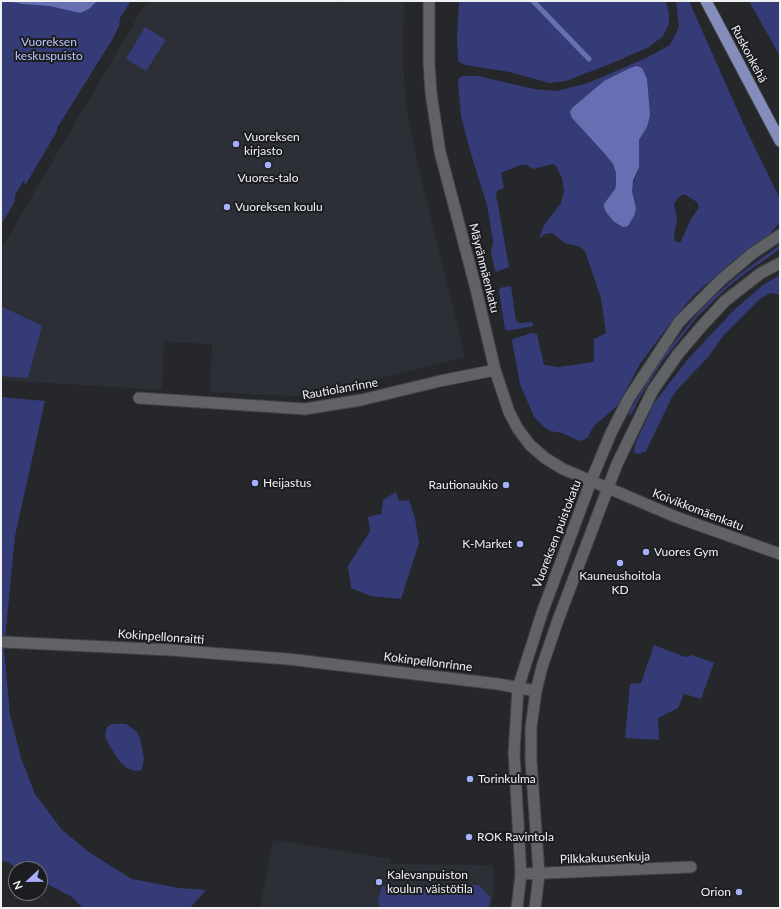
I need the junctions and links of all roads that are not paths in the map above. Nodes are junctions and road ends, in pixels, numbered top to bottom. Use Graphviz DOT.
graph roads {
  1 [pos="429,1"];
  2 [pos="706,1"];
  3 [pos="780,141"];
  4 [pos="780,235"];
  5 [pos="780,263"];
  6 [pos="495,370"];
  7 [pos="139,398"];
  8 [pos="591,482"];
  9 [pos="608,488"];
  10 [pos="780,554"];
  11 [pos="4,642"];
  12 [pos="317,662"];
  13 [pos="518,688"];
  14 [pos="536,691"];
  15 [pos="691,867"];
  16 [pos="521,874"];
  17 [pos="538,874"];
  18 [pos="517,908"];
  19 [pos="534,908"];
  1 -- 6 [label="street, Mäyränmäenkatu"];
  2 -- 3 [label="main road, Ruskonkehä"];
  4 -- 8 [label="street, Vuoreksen puistokatu"];
  5 -- 9 [label="street"];
  6 -- 7 [label="street, Rautiolanrinne"];
  6 -- 8 [label="street, Mäyränmäenkatu"];
  8 -- 9 [label="street, Mäyränmäenkatu"];
  8 -- 13 [label="street, Vuoreksen puistokatu"];
  9 -- 10 [label="street, Koivikkomäenkatu"];
  9 -- 14 [label="street"];
  11 -- 12 [label="street, Kokinpellonraitti"];
  12 -- 13 [label="street, Kokinpellonrinne"];
  13 -- 14 [label="street, Kokinpellonrinne"];
  13 -- 16 [label="street, Vuoreksen puistokatu"];
  14 -- 17 [label="street"];
  15 -- 17 [label="street, Pilkkakuusenkuja"];
  16 -- 17 [label="street, Pilkkakuusenkuja"];
  16 -- 18 [label="street, Vuoreksen puistokatu"];
  17 -- 19 [label="street"];
}
